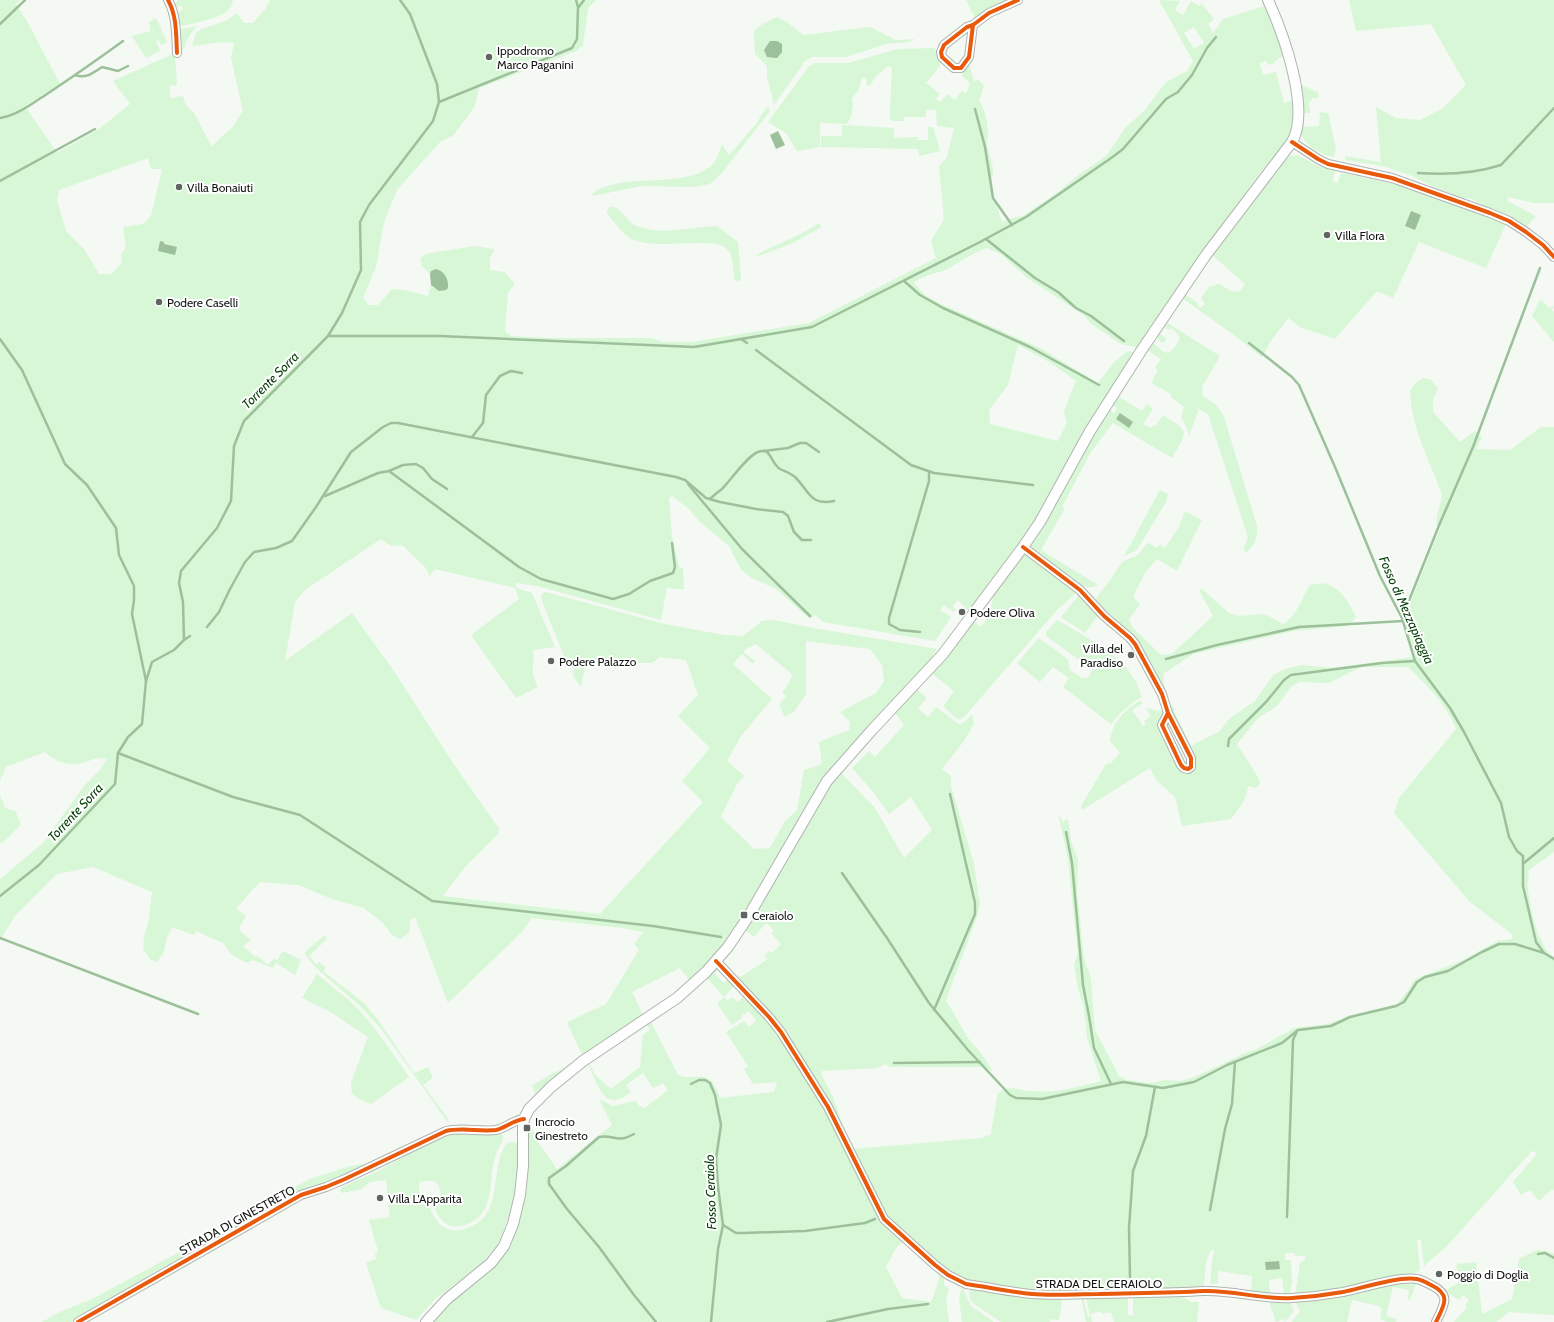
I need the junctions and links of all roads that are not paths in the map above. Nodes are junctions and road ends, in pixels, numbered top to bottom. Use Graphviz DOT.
graph roads {
  1 [pos="168,0"];
  2 [pos="1018,0"];
  3 [pos="1268,0"];
  4 [pos="973,26"];
  5 [pos="177,53"];
  6 [pos="1292,142"];
  7 [pos="1554,257"];
  8 [pos="1023,547"];
  9 [pos="1168,713"];
  10 [pos="716,962"];
  11 [pos="524,1119"];
  12 [pos="78,1322"];
  13 [pos="426,1322"];
  14 [pos="1436,1322"];
  1 -- 5 [label="street"];
  2 -- 4 [label="street"];
  3 -- 6 [label="main road"];
  4 -- 4 [label="street"];
  6 -- 7 [label="street"];
  6 -- 8 [label="main road"];
  8 -- 9 [label="street"];
  8 -- 10 [label="main road"];
  9 -- 9 [label="street"];
  10 -- 11 [label="main road"];
  10 -- 14 [label="street, STRADA DEL CERAIOLO"];
  11 -- 12 [label="street, STRADA DI GINESTRETO"];
  11 -- 13 [label="main road"];
}
